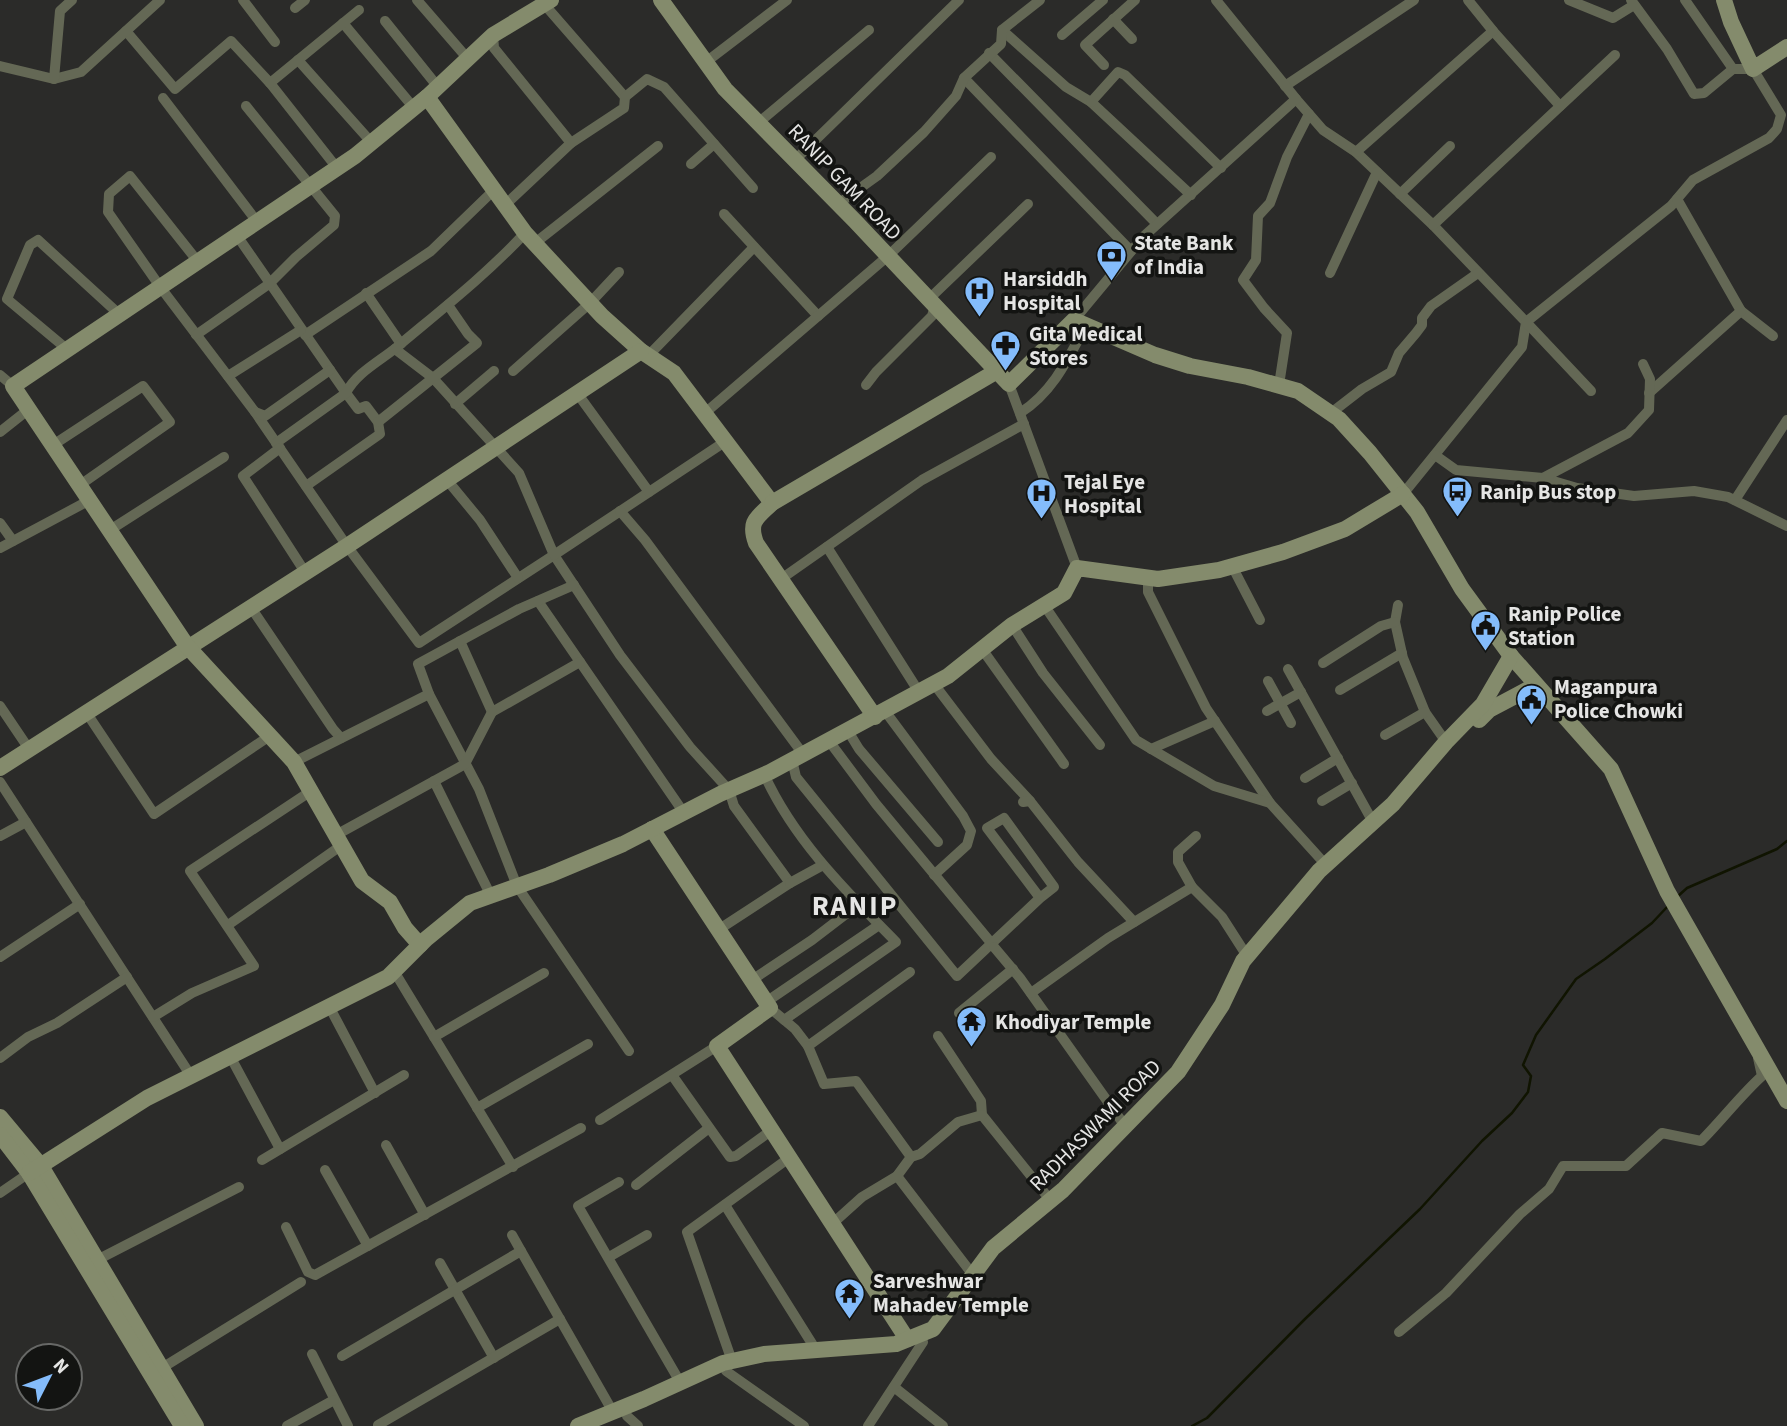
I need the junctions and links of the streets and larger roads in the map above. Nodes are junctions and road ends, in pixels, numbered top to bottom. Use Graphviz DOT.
graph roads {
  1 [pos="72,0"];
  2 [pos="160,0"];
  3 [pos="243,0"];
  4 [pos="305,0"];
  5 [pos="661,0"];
  6 [pos="788,0"];
  7 [pos="960,0"];
  8 [pos="1040,0"];
  9 [pos="1103,0"];
  10 [pos="1135,0"];
  11 [pos="1216,0"];
  12 [pos="1414,0"];
  13 [pos="1468,0"];
  14 [pos="1569,0"];
  15 [pos="1685,0"];
  16 [pos="1724,0"];
  17 [pos="548,2"];
  18 [pos="1633,2"];
  19 [pos="424,3"];
  20 [pos="773,4"];
  21 [pos="58,5"];
  22 [pos="295,8"];
  23 [pos="359,9"];
  24 [pos="1113,19"];
  25 [pos="385,21"];
  26 [pos="343,23"];
  27 [pos="869,30"];
  28 [pos="1002,30"];
  29 [pos="126,31"];
  30 [pos="1493,31"];
  31 [pos="493,35"];
  32 [pos="1062,35"];
  33 [pos="1132,39"];
  34 [pos="275,42"];
  35 [pos="1787,47"];
  36 [pos="989,53"];
  37 [pos="1615,55"];
  38 [pos="467,59"];
  39 [pos="298,60"];
  40 [pos="706,62"];
  41 [pos="1104,65"];
  42 [pos="0,66"];
  43 [pos="1733,69"];
  44 [pos="1753,69"];
  45 [pos="964,78"];
  46 [pos="54,79"];
  47 [pos="270,83"];
  48 [pos="1286,86"];
  49 [pos="433,92"];
  50 [pos="625,97"];
  51 [pos="163,98"];
  52 [pos="1296,99"];
  53 [pos="1091,102"];
  54 [pos="246,106"];
  55 [pos="1560,106"];
  56 [pos="414,108"];
  57 [pos="1309,114"];
  58 [pos="1784,119"];
  59 [pos="758,122"];
  60 [pos="372,143"];
  61 [pos="571,143"];
  62 [pos="714,144"];
  63 [pos="659,146"];
  64 [pos="1450,146"];
  65 [pos="1356,152"];
  66 [pos="991,157"];
  67 [pos="795,160"];
  68 [pos="691,164"];
  69 [pos="337,168"];
  70 [pos="1221,168"];
  71 [pos="1377,172"];
  72 [pos="311,186"];
  73 [pos="753,188"];
  74 [pos="494,190"];
  75 [pos="1400,194"];
  76 [pos="1191,195"];
  77 [pos="1677,199"];
  78 [pos="838,204"];
  79 [pos="1028,204"];
  80 [pos="505,205"];
  81 [pos="724,214"];
  82 [pos="258,223"];
  83 [pos="1157,225"];
  84 [pos="1433,225"];
  85 [pos="238,237"];
  86 [pos="530,238"];
  87 [pos="754,247"];
  88 [pos="1131,251"];
  89 [pos="888,256"];
  90 [pos="199,263"];
  91 [pos="619,272"];
  92 [pos="1329,273"];
  93 [pos="1478,273"];
  94 [pos="269,284"];
  95 [pos="161,288"];
  96 [pos="366,293"];
  97 [pos="590,303"];
  98 [pos="932,303"];
  99 [pos="448,305"];
  100 [pos="1741,311"];
  101 [pos="120,316"];
  102 [pos="818,316"];
  103 [pos="1080,322"];
  104 [pos="1526,323"];
  105 [pos="303,332"];
  106 [pos="196,335"];
  107 [pos="1773,336"];
  108 [pos="398,346"];
  109 [pos="68,350"];
  110 [pos="645,354"];
  111 [pos="1643,364"];
  112 [pos="330,370"];
  113 [pos="494,371"];
  114 [pos="513,371"];
  115 [pos="997,371"];
  116 [pos="0,375"];
  117 [pos="228,376"];
  118 [pos="433,378"];
  119 [pos="1009,384"];
  120 [pos="866,385"];
  121 [pos="13,386"];
  122 [pos="1279,386"];
  123 [pos="1591,391"];
  124 [pos="346,393"];
  125 [pos="577,393"];
  126 [pos="1649,393"];
  127 [pos="455,404"];
  128 [pos="29,409"];
  129 [pos="255,412"];
  130 [pos="705,413"];
  131 [pos="1331,413"];
  132 [pos="1022,418"];
  133 [pos="1787,420"];
  134 [pos="378,422"];
  135 [pos="0,432"];
  136 [pos="726,441"];
  137 [pos="53,445"];
  138 [pos="278,445"];
  139 [pos="494,448"];
  140 [pos="1435,455"];
  141 [pos="223,457"];
  142 [pos="1543,478"];
  143 [pos="447,480"];
  144 [pos="80,485"];
  145 [pos="306,486"];
  146 [pos="649,492"];
  147 [pos="1403,494"];
  148 [pos="90,500"];
  149 [pos="1735,500"];
  150 [pos="772,503"];
  151 [pos="620,511"];
  152 [pos="0,523"];
  153 [pos="1787,526"];
  154 [pos="110,530"];
  155 [pos="13,541"];
  156 [pos="346,546"];
  157 [pos="827,547"];
  158 [pos="0,548"];
  159 [pos="554,555"];
  160 [pos="1232,566"];
  161 [pos="1077,568"];
  162 [pos="306,572"];
  163 [pos="518,578"];
  164 [pos="1148,578"];
  165 [pos="780,579"];
  166 [pos="574,585"];
  167 [pos="538,601"];
  168 [pos="1044,605"];
  169 [pos="1398,605"];
  170 [pos="250,606"];
  171 [pos="1260,620"];
  172 [pos="1395,622"];
  173 [pos="1012,625"];
  174 [pos="460,641"];
  175 [pos="419,643"];
  176 [pos="187,646"];
  177 [pos="982,649"];
  178 [pos="1402,653"];
  179 [pos="1511,656"];
  180 [pos="580,662"];
  181 [pos="1323,663"];
  182 [pos="418,664"];
  183 [pos="1288,669"];
  184 [pos="1268,681"];
  185 [pos="934,684"];
  186 [pos="1536,685"];
  187 [pos="1340,690"];
  188 [pos="919,692"];
  189 [pos="1301,692"];
  190 [pos="429,694"];
  191 [pos="1280,704"];
  192 [pos="0,706"];
  193 [pos="1268,711"];
  194 [pos="86,712"];
  195 [pos="492,712"];
  196 [pos="1425,712"];
  197 [pos="880,714"];
  198 [pos="1215,721"];
  199 [pos="1292,723"];
  200 [pos="848,731"];
  201 [pos="1385,735"];
  202 [pos="271,736"];
  203 [pos="341,738"];
  204 [pos="829,741"];
  205 [pos="1446,741"];
  206 [pos="1100,746"];
  207 [pos="29,749"];
  208 [pos="1151,749"];
  209 [pos="798,757"];
  210 [pos="1338,758"];
  211 [pos="294,762"];
  212 [pos="465,764"];
  213 [pos="1064,764"];
  214 [pos="0,768"];
  215 [pos="764,774"];
  216 [pos="1305,778"];
  217 [pos="433,781"];
  218 [pos="0,782"];
  219 [pos="1352,783"];
  220 [pos="729,790"];
  221 [pos="310,791"];
  222 [pos="1322,801"];
  223 [pos="1270,803"];
  224 [pos="684,813"];
  225 [pos="26,822"];
  226 [pos="1373,822"];
  227 [pos="652,830"];
  228 [pos="0,836"];
  229 [pos="1196,836"];
  230 [pos="339,840"];
  231 [pos="938,842"];
  232 [pos="823,865"];
  233 [pos="1326,865"];
  234 [pos="934,875"];
  235 [pos="790,883"];
  236 [pos="517,886"];
  237 [pos="1192,887"];
  238 [pos="491,896"];
  239 [pos="1040,898"];
  240 [pos="79,904"];
  241 [pos="859,904"];
  242 [pos="1134,922"];
  243 [pos="228,925"];
  244 [pos="879,925"];
  245 [pos="718,930"];
  246 [pos="420,945"];
  247 [pos="993,945"];
  248 [pos="1247,956"];
  249 [pos="0,957"];
  250 [pos="1013,970"];
  251 [pos="394,971"];
  252 [pos="910,972"];
  253 [pos="544,973"];
  254 [pos="127,977"];
  255 [pos="752,981"];
  256 [pos="1031,993"];
  257 [pos="768,1005"];
  258 [pos="330,1008"];
  259 [pos="959,1013"];
  260 [pos="153,1017"];
  261 [pos="784,1020"];
  262 [pos="938,1036"];
  263 [pos="434,1037"];
  264 [pos="588,1044"];
  265 [pos="717,1046"];
  266 [pos="808,1046"];
  267 [pos="1755,1047"];
  268 [pos="629,1051"];
  269 [pos="230,1056"];
  270 [pos="0,1058"];
  271 [pos="673,1074"];
  272 [pos="404,1075"];
  273 [pos="191,1076"];
  274 [pos="375,1093"];
  275 [pos="1787,1101"];
  276 [pos="477,1108"];
  277 [pos="982,1115"];
  278 [pos="0,1117"];
  279 [pos="600,1121"];
  280 [pos="1125,1126"];
  281 [pos="581,1128"];
  282 [pos="709,1128"];
  283 [pos="772,1130"];
  284 [pos="0,1135"];
  285 [pos="386,1145"];
  286 [pos="280,1149"];
  287 [pos="911,1157"];
  288 [pos="789,1158"];
  289 [pos="261,1160"];
  290 [pos="513,1167"];
  291 [pos="35,1170"];
  292 [pos="326,1170"];
  293 [pos="897,1176"];
  294 [pos="619,1182"];
  295 [pos="636,1185"];
  296 [pos="239,1187"];
  297 [pos="0,1194"];
  298 [pos="1051,1201"];
  299 [pos="725,1205"];
  300 [pos="425,1215"];
  301 [pos="832,1224"];
  302 [pos="286,1227"];
  303 [pos="512,1235"];
  304 [pos="647,1235"];
  305 [pos="368,1246"];
  306 [pos="521,1251"];
  307 [pos="609,1257"];
  308 [pos="97,1260"];
  309 [pos="440,1263"];
  310 [pos="973,1275"];
  311 [pos="301,1282"];
  312 [pos="455,1290"];
  313 [pos="560,1319"];
  314 [pos="1399,1332"];
  315 [pos="915,1341"];
  316 [pos="816,1350"];
  317 [pos="312,1354"];
  318 [pos="342,1356"];
  319 [pos="494,1358"];
  320 [pos="729,1366"];
  321 [pos="157,1371"];
  322 [pos="680,1382"];
  323 [pos="894,1387"];
  324 [pos="334,1400"];
  325 [pos="626,1418"];
  326 [pos="788,1421"];
  327 [pos="378,1425"];
  328 [pos="182,1426"];
  329 [pos="196,1426"];
  330 [pos="287,1426"];
  331 [pos="348,1426"];
  332 [pos="578,1426"];
  333 [pos="602,1426"];
  334 [pos="804,1426"];
  335 [pos="868,1426"];
  336 [pos="943,1426"];
  1 -- 21 [label="street"];
  2 -- 29 [label="street"];
  3 -- 34 [label="street"];
  4 -- 22 [label="street"];
  5 -- 40 [label="street, RANIP GAM ROAD"];
  6 -- 20 [label="street"];
  7 -- 67 [label="street"];
  8 -- 28 [label="street"];
  9 -- 32 [label="street"];
  10 -- 24 [label="street"];
  11 -- 48 [label="street"];
  12 -- 48 [label="street"];
  13 -- 30 [label="street"];
  14 -- 18 [label="street"];
  15 -- 43 [label="street"];
  16 -- 44 [label="street"];
  17 -- 31 [label="street"];
  17 -- 50 [label="street"];
  18 -- 43 [label="street"];
  19 -- 38 [label="street"];
  20 -- 40 [label="street"];
  21 -- 46 [label="street"];
  23 -- 26 [label="street"];
  24 -- 33 [label="street"];
  24 -- 41 [label="street"];
  25 -- 49 [label="street"];
  26 -- 39 [label="street"];
  26 -- 56 [label="street"];
  27 -- 59 [label="street"];
  28 -- 36 [label="street"];
  28 -- 53 [label="street"];
  29 -- 46 [label="street"];
  29 -- 47 [label="street"];
  30 -- 55 [label="street"];
  30 -- 65 [label="street"];
  31 -- 38 [label="street"];
  31 -- 61 [label="street"];
  35 -- 44 [label="street"];
  36 -- 45 [label="street"];
  36 -- 83 [label="street"];
  37 -- 55 [label="street"];
  38 -- 49 [label="street"];
  39 -- 47 [label="street"];
  39 -- 60 [label="street"];
  40 -- 59 [label="street, RANIP GAM ROAD"];
  42 -- 46 [label="street"];
  43 -- 44 [label="street"];
  44 -- 58 [label="street"];
  45 -- 78 [label="street"];
  45 -- 88 [label="street"];
  47 -- 69 [label="street"];
  48 -- 52 [label="street"];
  49 -- 56 [label="street"];
  49 -- 74 [label="street"];
  50 -- 61 [label="street"];
  50 -- 62 [label="street"];
  51 -- 82 [label="street"];
  52 -- 57 [label="street"];
  52 -- 70 [label="street"];
  53 -- 70 [label="street"];
  53 -- 76 [label="street"];
  54 -- 72 [label="street"];
  55 -- 84 [label="street"];
  56 -- 60 [label="street"];
  57 -- 65 [label="street"];
  57 -- 122 [label="street"];
  58 -- 77 [label="street"];
  59 -- 67 [label="street, RANIP GAM ROAD"];
  60 -- 69 [label="street"];
  61 -- 80 [label="street"];
  62 -- 68 [label="street"];
  62 -- 73 [label="street"];
  63 -- 86 [label="street"];
  64 -- 75 [label="street"];
  65 -- 71 [label="street"];
  66 -- 89 [label="street"];
  67 -- 78 [label="street, RANIP GAM ROAD"];
  69 -- 72 [label="street"];
  70 -- 76 [label="street"];
  71 -- 75 [label="street"];
  71 -- 92 [label="street"];
  72 -- 82 [label="street"];
  72 -- 94 [label="street"];
  74 -- 80 [label="street"];
  74 -- 96 [label="street"];
  75 -- 84 [label="street"];
  76 -- 83 [label="street"];
  77 -- 100 [label="street"];
  77 -- 104 [label="street"];
  78 -- 89 [label="street, RANIP GAM ROAD"];
  79 -- 98 [label="street"];
  80 -- 86 [label="street"];
  81 -- 87 [label="street"];
  82 -- 85 [label="street"];
  83 -- 88 [label="street"];
  84 -- 93 [label="street"];
  85 -- 90 [label="street"];
  85 -- 94 [label="street"];
  86 -- 97 [label="street"];
  86 -- 99 [label="street"];
  87 -- 102 [label="street"];
  87 -- 110 [label="street"];
  88 -- 103 [label="street"];
  89 -- 98 [label="street, RANIP GAM ROAD"];
  89 -- 102 [label="street"];
  90 -- 95 [label="street"];
  90 -- 95 [label="street"];
  91 -- 97 [label="street"];
  93 -- 104 [label="street"];
  93 -- 131 [label="street"];
  94 -- 105 [label="street"];
  94 -- 106 [label="street"];
  95 -- 101 [label="street"];
  95 -- 106 [label="street"];
  96 -- 105 [label="street"];
  96 -- 108 [label="street"];
  97 -- 110 [label="street"];
  97 -- 114 [label="street"];
  98 -- 115 [label="street, RANIP GAM ROAD"];
  98 -- 120 [label="street"];
  99 -- 108 [label="street"];
  99 -- 118 [label="street"];
  100 -- 107 [label="street"];
  100 -- 126 [label="street"];
  101 -- 109 [label="street"];
  101 -- 109 [label="street"];
  102 -- 130 [label="street"];
  103 -- 119 [label="street"];
  103 -- 122 [label="street"];
  103 -- 132 [label="street"];
  104 -- 123 [label="street"];
  104 -- 140 [label="street"];
  105 -- 112 [label="street"];
  105 -- 117 [label="street"];
  106 -- 117 [label="street"];
  108 -- 118 [label="street"];
  108 -- 124 [label="street"];
  109 -- 121 [label="street"];
  110 -- 125 [label="street"];
  110 -- 130 [label="street"];
  111 -- 126 [label="street"];
  112 -- 124 [label="street"];
  112 -- 129 [label="street"];
  113 -- 127 [label="street"];
  115 -- 119 [label="street, RANIP GAM ROAD"];
  115 -- 150 [label="street"];
  116 -- 121 [label="street"];
  117 -- 129 [label="street"];
  118 -- 127 [label="street"];
  118 -- 134 [label="street"];
  119 -- 132 [label="street"];
  121 -- 128 [label="street"];
  122 -- 131 [label="street"];
  124 -- 134 [label="street"];
  124 -- 138 [label="street"];
  125 -- 139 [label="street"];
  125 -- 146 [label="street"];
  126 -- 142 [label="street"];
  127 -- 139 [label="street"];
  128 -- 135 [label="street"];
  128 -- 137 [label="street"];
  129 -- 138 [label="street"];
  130 -- 136 [label="street"];
  131 -- 147 [label="street"];
  132 -- 157 [label="street"];
  132 -- 161 [label="street"];
  133 -- 149 [label="street"];
  134 -- 145 [label="street"];
  136 -- 146 [label="street"];
  136 -- 150 [label="street"];
  137 -- 144 [label="street"];
  137 -- 144 [label="street"];
  138 -- 145 [label="street"];
  138 -- 162 [label="street"];
  139 -- 143 [label="street"];
  139 -- 159 [label="street"];
  140 -- 142 [label="street"];
  140 -- 147 [label="street"];
  141 -- 154 [label="street"];
  142 -- 149 [label="street"];
  143 -- 156 [label="street"];
  143 -- 163 [label="street"];
  144 -- 148 [label="street"];
  145 -- 156 [label="street"];
  146 -- 151 [label="street"];
  147 -- 160 [label="street"];
  147 -- 179 [label="street"];
  148 -- 154 [label="street"];
  148 -- 155 [label="street"];
  149 -- 153 [label="street"];
  150 -- 165 [label="street"];
  151 -- 159 [label="street"];
  151 -- 209 [label="street"];
  152 -- 155 [label="street"];
  154 -- 176 [label="street"];
  155 -- 158 [label="street"];
  156 -- 162 [label="street"];
  156 -- 175 [label="street"];
  157 -- 165 [label="street"];
  157 -- 188 [label="street"];
  159 -- 163 [label="street"];
  159 -- 166 [label="street"];
  160 -- 164 [label="street"];
  160 -- 171 [label="street"];
  161 -- 164 [label="street"];
  161 -- 168 [label="street"];
  162 -- 170 [label="street"];
  163 -- 175 [label="street"];
  164 -- 198 [label="street"];
  165 -- 197 [label="street"];
  166 -- 167 [label="street"];
  166 -- 220 [label="street"];
  167 -- 174 [label="street"];
  167 -- 180 [label="street"];
  168 -- 173 [label="street"];
  168 -- 208 [label="street"];
  169 -- 172 [label="street"];
  170 -- 176 [label="street"];
  170 -- 203 [label="street"];
  172 -- 178 [label="street"];
  172 -- 181 [label="street"];
  173 -- 177 [label="street"];
  173 -- 206 [label="street"];
  174 -- 182 [label="street"];
  174 -- 195 [label="street"];
  175 -- 182 [label="street"];
  176 -- 194 [label="street"];
  176 -- 202 [label="street"];
  177 -- 185 [label="street"];
  177 -- 213 [label="street"];
  178 -- 187 [label="street"];
  178 -- 196 [label="street"];
  179 -- 186 [label="street"];
  179 -- 205 [label="street, RADHASWAMI ROAD"];
  180 -- 195 [label="street"];
  180 -- 224 [label="street"];
  182 -- 190 [label="street"];
  183 -- 189 [label="street"];
  184 -- 191 [label="street"];
  185 -- 188 [label="street"];
  185 -- 242 [label="street"];
  186 -- 267 [label="street"];
  186 -- 315 [label="street, RADHASWAMI ROAD"];
  188 -- 197 [label="street"];
  189 -- 191 [label="street"];
  189 -- 210 [label="street"];
  190 -- 203 [label="street"];
  190 -- 212 [label="street"];
  191 -- 193 [label="street"];
  191 -- 199 [label="street"];
  192 -- 207 [label="street"];
  194 -- 202 [label="street"];
  194 -- 207 [label="street"];
  195 -- 212 [label="street"];
  196 -- 201 [label="street"];
  196 -- 205 [label="street"];
  197 -- 200 [label="street"];
  197 -- 234 [label="street"];
  198 -- 208 [label="street"];
  198 -- 223 [label="street"];
  200 -- 204 [label="street"];
  200 -- 231 [label="street"];
  202 -- 211 [label="street"];
  203 -- 211 [label="street"];
  204 -- 209 [label="street"];
  204 -- 234 [label="street"];
  205 -- 226 [label="street, RADHASWAMI ROAD"];
  207 -- 214 [label="street"];
  208 -- 223 [label="street"];
  209 -- 215 [label="street"];
  209 -- 247 [label="street"];
  210 -- 216 [label="street"];
  210 -- 219 [label="street"];
  211 -- 221 [label="street"];
  212 -- 217 [label="street"];
  212 -- 236 [label="street"];
  215 -- 220 [label="street"];
  215 -- 232 [label="street"];
  217 -- 230 [label="street"];
  217 -- 238 [label="street"];
  218 -- 225 [label="street"];
  219 -- 222 [label="street"];
  219 -- 226 [label="street"];
  220 -- 224 [label="street"];
  220 -- 235 [label="street"];
  221 -- 230 [label="street"];
  221 -- 243 [label="street"];
  223 -- 233 [label="street"];
  224 -- 227 [label="street"];
  225 -- 228 [label="street"];
  225 -- 240 [label="street"];
  226 -- 233 [label="street, RADHASWAMI ROAD"];
  227 -- 236 [label="street"];
  227 -- 245 [label="street"];
  229 -- 237 [label="street"];
  230 -- 243 [label="street"];
  230 -- 246 [label="street"];
  232 -- 235 [label="street"];
  232 -- 241 [label="street"];
  233 -- 248 [label="street, RADHASWAMI ROAD"];
  234 -- 247 [label="street"];
  235 -- 245 [label="street"];
  236 -- 238 [label="street"];
  236 -- 268 [label="street"];
  237 -- 242 [label="street"];
  237 -- 248 [label="street"];
  238 -- 246 [label="street"];
  239 -- 239 [label="street"];
  239 -- 247 [label="street"];
  240 -- 249 [label="street"];
  240 -- 254 [label="street"];
  241 -- 244 [label="street"];
  241 -- 255 [label="street"];
  242 -- 256 [label="street"];
  243 -- 260 [label="street"];
  244 -- 257 [label="street"];
  244 -- 261 [label="street"];
  245 -- 255 [label="street"];
  246 -- 251 [label="street"];
  247 -- 250 [label="street"];
  248 -- 280 [label="street, RADHASWAMI ROAD"];
  250 -- 256 [label="street"];
  250 -- 259 [label="street"];
  251 -- 258 [label="street"];
  251 -- 263 [label="street"];
  252 -- 266 [label="street"];
  253 -- 263 [label="street"];
  254 -- 260 [label="street"];
  254 -- 270 [label="street"];
  255 -- 257 [label="street"];
  256 -- 280 [label="street"];
  257 -- 261 [label="street"];
  257 -- 265 [label="street"];
  258 -- 269 [label="street"];
  258 -- 274 [label="street"];
  260 -- 273 [label="street"];
  261 -- 266 [label="street"];
  262 -- 277 [label="street"];
  263 -- 276 [label="street"];
  264 -- 276 [label="street"];
  265 -- 271 [label="street"];
  265 -- 283 [label="street"];
  266 -- 287 [label="street"];
  267 -- 275 [label="street"];
  267 -- 314 [label="street"];
  269 -- 273 [label="street"];
  269 -- 286 [label="street"];
  271 -- 279 [label="street"];
  271 -- 282 [label="street"];
  272 -- 274 [label="street"];
  273 -- 291 [label="street"];
  274 -- 286 [label="street"];
  276 -- 290 [label="street"];
  277 -- 287 [label="street"];
  277 -- 298 [label="street"];
  278 -- 291 [label="street"];
  280 -- 298 [label="street, RADHASWAMI ROAD"];
  281 -- 290 [label="street"];
  282 -- 283 [label="street"];
  282 -- 295 [label="street"];
  283 -- 288 [label="street"];
  284 -- 291 [label="street"];
  285 -- 300 [label="street"];
  286 -- 289 [label="street"];
  287 -- 293 [label="street"];
  288 -- 299 [label="street"];
  288 -- 301 [label="street"];
  290 -- 300 [label="street"];
  291 -- 297 [label="street"];
  291 -- 308 [label="street"];
  291 -- 321 [label="street"];
  292 -- 305 [label="street"];
  293 -- 301 [label="street"];
  293 -- 310 [label="street"];
  294 -- 307 [label="street"];
  296 -- 308 [label="street"];
  298 -- 310 [label="street, RADHASWAMI ROAD"];
  299 -- 316 [label="street"];
  299 -- 320 [label="street"];
  300 -- 305 [label="street"];
  301 -- 315 [label="street"];
  302 -- 305 [label="street"];
  303 -- 306 [label="street"];
  304 -- 307 [label="street"];
  306 -- 312 [label="street"];
  306 -- 313 [label="street"];
  307 -- 322 [label="street"];
  308 -- 321 [label="street"];
  309 -- 312 [label="street"];
  310 -- 315 [label="street, RADHASWAMI ROAD"];
  311 -- 321 [label="street"];
  312 -- 318 [label="street"];
  312 -- 319 [label="street"];
  313 -- 319 [label="street"];
  313 -- 325 [label="street"];
  315 -- 316 [label="street, RADHASWAMI ROAD"];
  315 -- 320 [label="street, RADHASWAMI ROAD"];
  315 -- 323 [label="street"];
  316 -- 320 [label="street, RADHASWAMI ROAD"];
  317 -- 324 [label="street"];
  319 -- 327 [label="street"];
  320 -- 322 [label="street, RADHASWAMI ROAD"];
  320 -- 325 [label="street, RADHASWAMI ROAD"];
  320 -- 326 [label="street"];
  321 -- 328 [label="street"];
  321 -- 329 [label="street"];
  322 -- 325 [label="street, RADHASWAMI ROAD"];
  323 -- 335 [label="street"];
  323 -- 336 [label="street"];
  324 -- 330 [label="street"];
  324 -- 331 [label="street"];
  325 -- 332 [label="street, RADHASWAMI ROAD"];
  325 -- 333 [label="street, RADHASWAMI ROAD"];
  326 -- 334 [label="street"];
}
